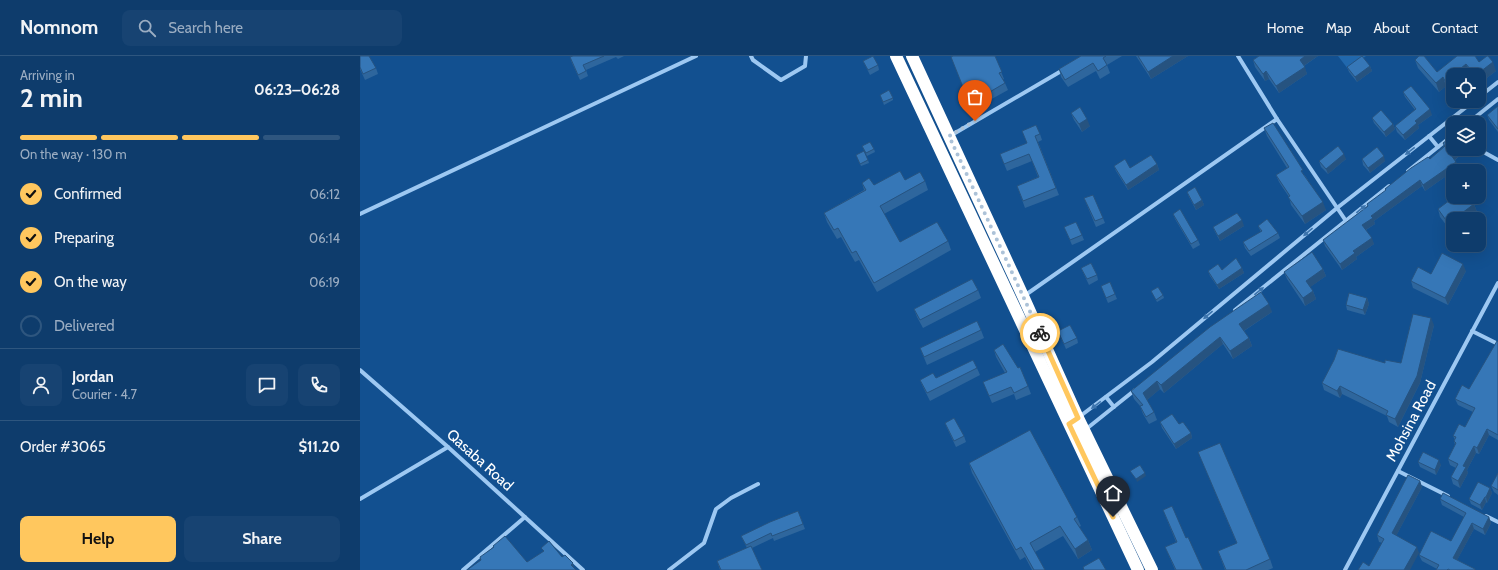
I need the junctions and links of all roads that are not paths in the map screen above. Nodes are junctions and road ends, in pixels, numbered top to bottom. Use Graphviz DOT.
graph roads {
  1 [pos="696,56"];
  2 [pos="751,56"];
  3 [pos="806,56"];
  4 [pos="1238,56"];
  5 [pos="913,58"];
  6 [pos="898,61"];
  7 [pos="1068,67"];
  8 [pos="1498,82"];
  9 [pos="1486,91"];
  10 [pos="1498,99"];
  11 [pos="1465,108"];
  12 [pos="1477,116"];
  13 [pos="1277,119"];
  14 [pos="949,136"];
  15 [pos="1429,136"];
  16 [pos="1446,141"];
  17 [pos="1438,147"];
  18 [pos="1486,153"];
  19 [pos="1498,160"];
  20 [pos="1401,176"];
  21 [pos="1395,182"];
  22 [pos="1338,208"];
  23 [pos="360,214"];
  24 [pos="1346,221"];
  25 [pos="1498,283"];
  26 [pos="1023,296"];
  27 [pos="1230,314"];
  28 [pos="1472,331"];
  29 [pos="1498,344"];
  30 [pos="360,370"];
  31 [pos="1138,388"];
  32 [pos="1106,397"];
  33 [pos="1114,407"];
  34 [pos="1074,421"];
  35 [pos="1080,434"];
  36 [pos="448,447"];
  37 [pos="1398,471"];
  38 [pos="758,484"];
  39 [pos="1451,498"];
  40 [pos="360,499"];
  41 [pos="1485,515"];
  42 [pos="525,517"];
  43 [pos="1498,522"];
  44 [pos="1137,542"];
  45 [pos="463,570"];
  46 [pos="583,570"];
  47 [pos="670,570"];
  48 [pos="1138,570"];
  49 [pos="1148,570"];
  50 [pos="1152,570"];
  51 [pos="1345,570"];
  1 -- 23 [label="street"];
  2 -- 3 [label="street"];
  4 -- 13 [label="street"];
  5 -- 6 [label="highway"];
  5 -- 14 [label="highway"];
  6 -- 34 [label="highway"];
  7 -- 14 [label="street"];
  8 -- 9 [label="street"];
  10 -- 12 [label="street"];
  11 -- 15 [label="street"];
  13 -- 22 [label="street"];
  13 -- 26 [label="street"];
  14 -- 26 [label="highway"];
  15 -- 17 [label="street"];
  15 -- 22 [label="street, one-way"];
  16 -- 17 [label="street"];
  17 -- 20 [label="street"];
  18 -- 19 [label="street"];
  24 -- 21 [label="street, one-way"];
  22 -- 24 [label="street"];
  22 -- 32 [label="street, one-way"];
  27 -- 24 [label="street, one-way"];
  25 -- 28 [label="street, Mohsina Road"];
  26 -- 34 [label="highway"];
  28 -- 29 [label="street"];
  28 -- 37 [label="street, Mohsina Road"];
  30 -- 36 [label="street, Qasaba Road"];
  31 -- 33 [label="street"];
  32 -- 33 [label="street"];
  32 -- 34 [label="street, one-way"];
  33 -- 35 [label="street"];
  34 -- 35 [label="highway"];
  35 -- 44 [label="highway"];
  35 -- 48 [label="highway"];
  36 -- 40 [label="street"];
  36 -- 42 [label="street, Qasaba Road"];
  37 -- 39 [label="street"];
  37 -- 51 [label="street, Mohsina Road"];
  38 -- 47 [label="street"];
  41 -- 43 [label="street"];
  42 -- 45 [label="street"];
  42 -- 46 [label="street, Qasaba Road"];
  44 -- 49 [label="highway"];
  44 -- 50 [label="highway"];
}
